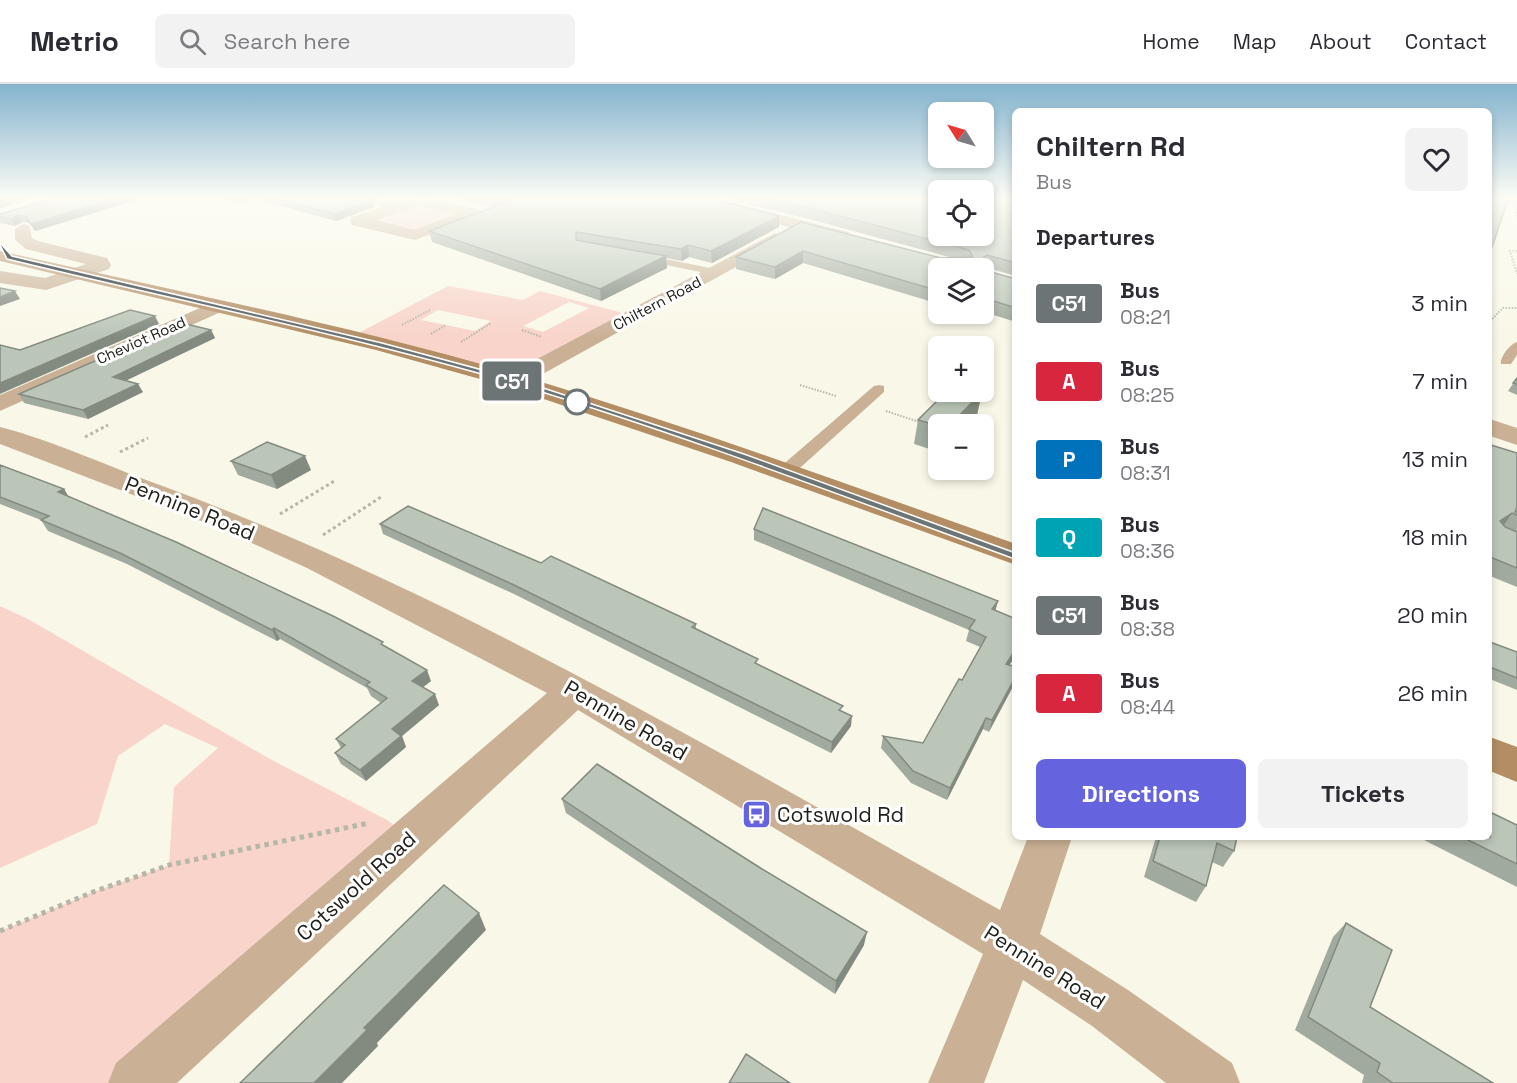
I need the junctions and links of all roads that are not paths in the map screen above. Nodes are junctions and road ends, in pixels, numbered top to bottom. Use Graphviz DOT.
graph roads {
  1 [pos="30,244"];
  2 [pos="764,244"];
  3 [pos="633,255"];
  4 [pos="2,259"];
  5 [pos="714,272"];
  6 [pos="76,274"];
  7 [pos="216,306"];
  8 [pos="1517,346"];
  9 [pos="1506,361"];
  10 [pos="513,381"];
  11 [pos="879,389"];
  12 [pos="0,404"];
  13 [pos="1492,428"];
  14 [pos="0,435"];
  15 [pos="1517,437"];
  16 [pos="786,472"];
  17 [pos="1012,554"];
  18 [pos="575,690"];
  19 [pos="1492,754"];
  20 [pos="1517,765"];
  21 [pos="1049,840"];
  22 [pos="1012,944"];
  23 [pos="136,1083"];
  24 [pos="956,1083"];
  25 [pos="1212,1083"];
  1 -- 6 [label="street"];
  2 -- 5 [label="street, Chiltern Road"];
  3 -- 5 [label="lane"];
  4 -- 6 [label="main road"];
  5 -- 10 [label="street, Chiltern Road"];
  6 -- 7 [label="main road"];
  7 -- 10 [label="main road"];
  7 -- 12 [label="street, Cheviot Road"];
  8 -- 9 [label="lane"];
  10 -- 16 [label="main road"];
  11 -- 16 [label="lane"];
  13 -- 15 [label="street"];
  14 -- 18 [label="street, Pennine Road"];
  16 -- 17 [label="main road"];
  18 -- 22 [label="street, Pennine Road"];
  18 -- 23 [label="street, Cotswold Road"];
  19 -- 20 [label="main road"];
  21 -- 22 [label="street"];
  22 -- 24 [label="street"];
  22 -- 25 [label="street, Pennine Road"];
}
